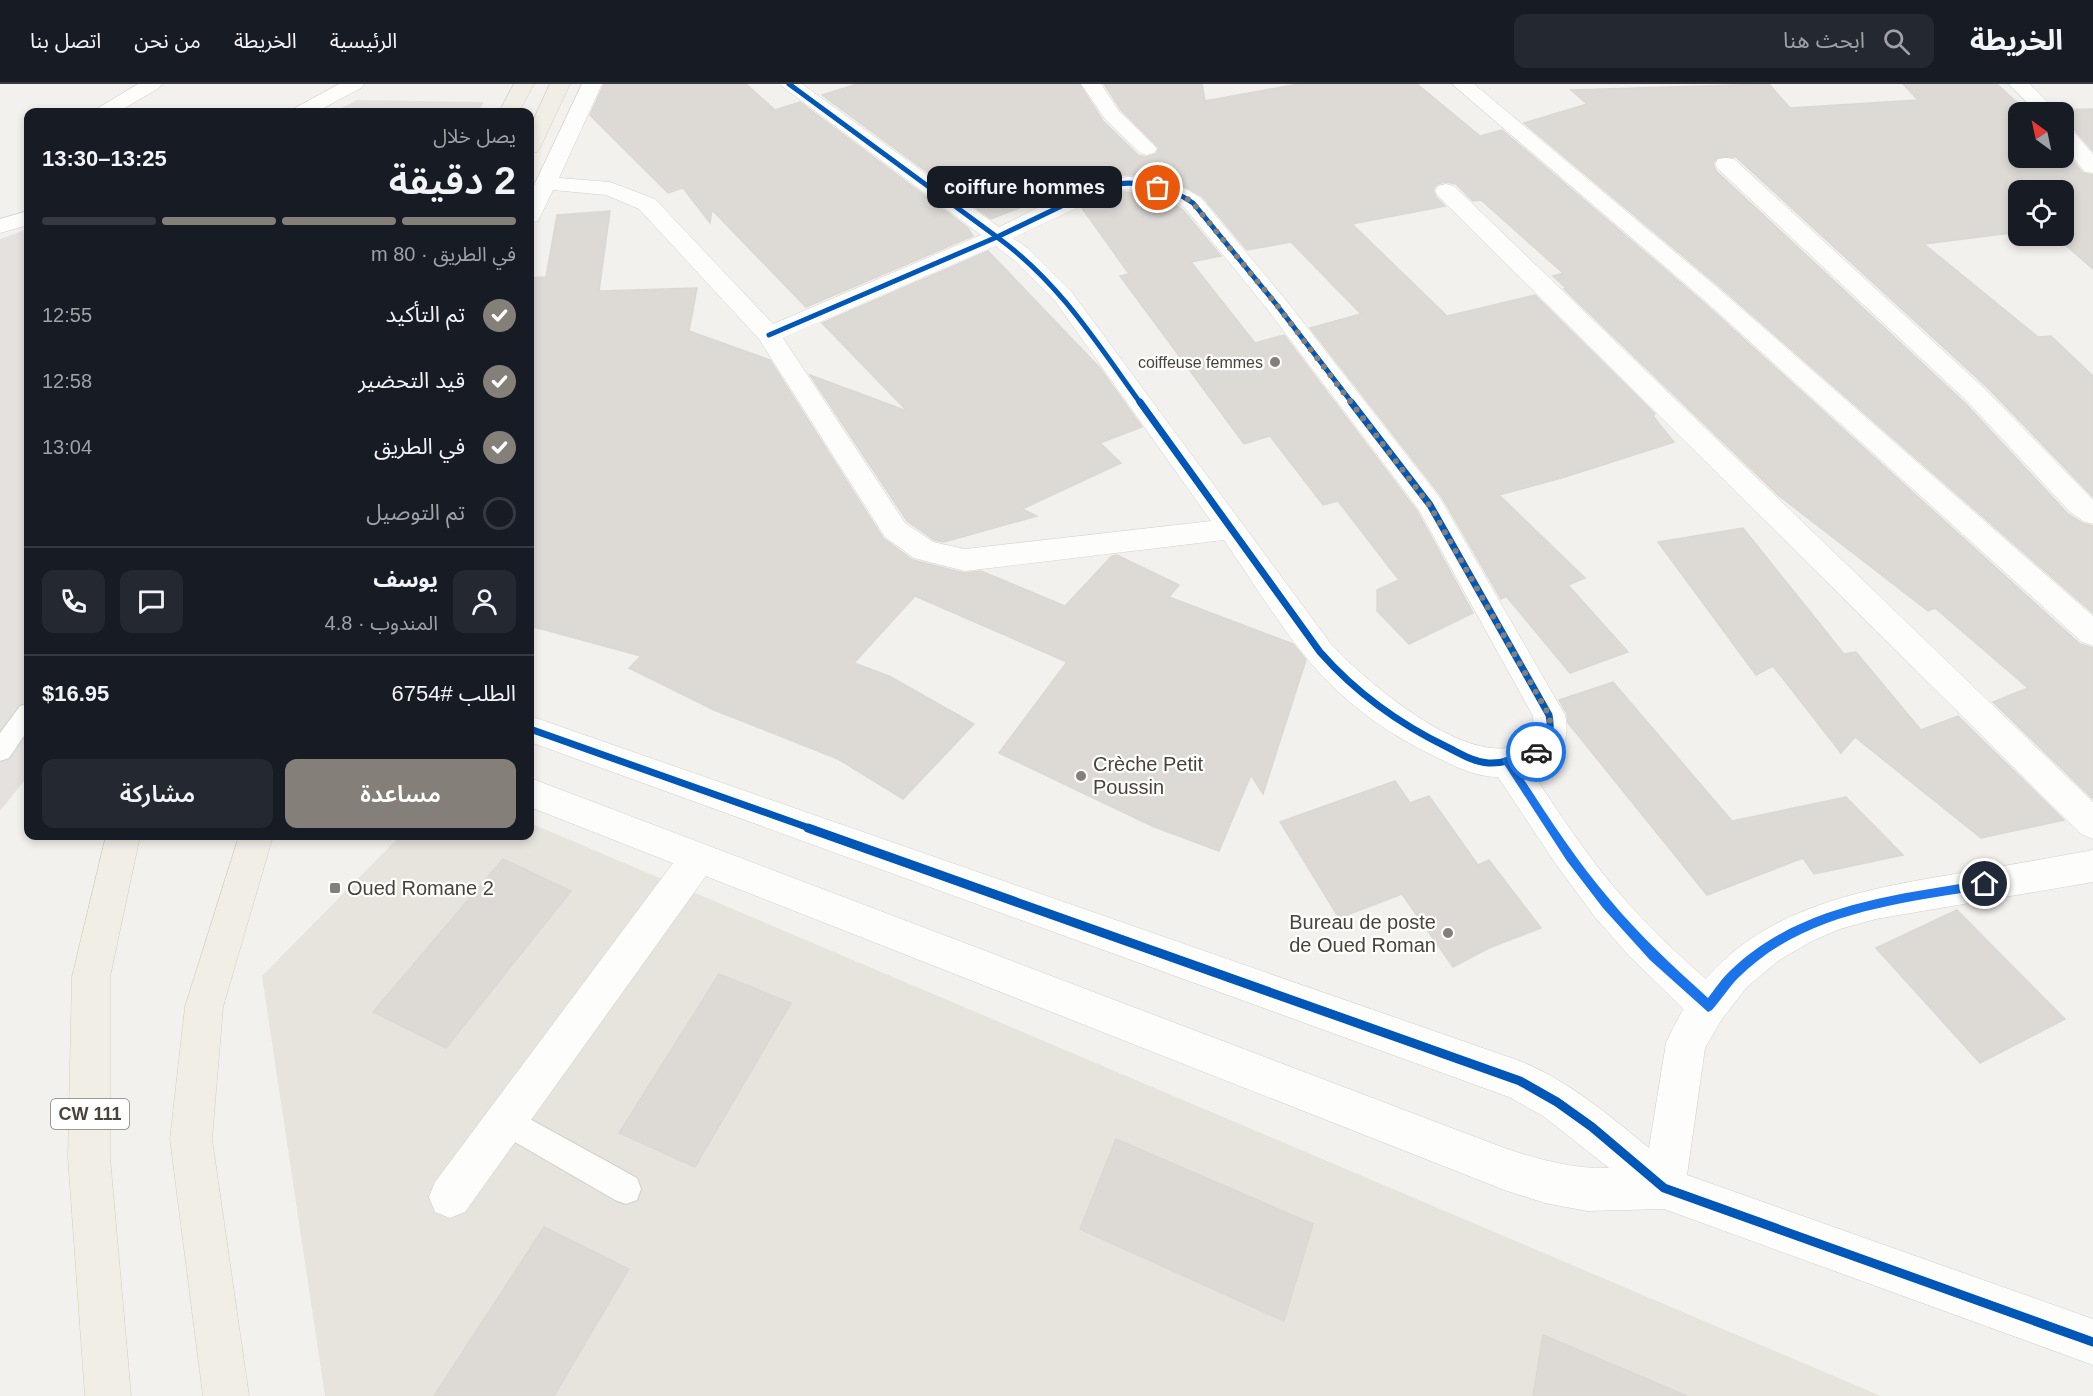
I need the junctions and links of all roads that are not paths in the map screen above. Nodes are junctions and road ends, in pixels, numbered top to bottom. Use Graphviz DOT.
graph roads {
  1 [pos="152,84"];
  2 [pos="354,84"];
  3 [pos="524,84"];
  4 [pos="560,84"];
  5 [pos="592,84"];
  6 [pos="789,84"];
  7 [pos="1091,84"];
  8 [pos="1462,84"];
  9 [pos="2019,84"];
  10 [pos="2037,102"];
  11 [pos="112,108"];
  12 [pos="309,108"];
  13 [pos="511,108"];
  14 [pos="534,139"];
  15 [pos="2074,145"];
  16 [pos="1147,149"];
  17 [pos="1726,164"];
  18 [pos="2093,167"];
  19 [pos="546,183"];
  20 [pos="1446,191"];
  21 [pos="534,208"];
  22 [pos="24,219"];
  23 [pos="0,226"];
  24 [pos="999,236"];
  25 [pos="769,335"];
  26 [pos="2093,514"];
  27 [pos="1232,530"];
  28 [pos="2093,634"];
  29 [pos="24,718"];
  30 [pos="534,730"];
  31 [pos="0,751"];
  32 [pos="1506,761"];
  33 [pos="534,794"];
  34 [pos="2093,824"];
  35 [pos="122,840"];
  36 [pos="255,840"];
  37 [pos="698,858"];
  38 [pos="2093,866"];
  39 [pos="1708,1006"];
  40 [pos="506,1121"];
  41 [pos="1664,1188"];
  42 [pos="626,1189"];
  43 [pos="450,1197"];
  44 [pos="2093,1342"];
  45 [pos="108,1396"];
  46 [pos="226,1396"];
  1 -- 11 [label="street"];
  2 -- 12 [label="street"];
  3 -- 13 [label="main road"];
  4 -- 14 [label="main road"];
  5 -- 19 [label="street"];
  6 -- 24 [label="street"];
  7 -- 16 [label="street"];
  8 -- 28 [label="street"];
  9 -- 10 [label="street"];
  15 -- 18 [label="street"];
  17 -- 26 [label="street"];
  19 -- 21 [label="street"];
  19 -- 25 [label="street"];
  20 -- 34 [label="street"];
  22 -- 23 [label="street"];
  24 -- 25 [label="street"];
  24 -- 27 [label="street"];
  24 -- 32 [label="street"];
  25 -- 27 [label="street"];
  27 -- 32 [label="street"];
  29 -- 31 [label="lane"];
  30 -- 41 [label="street"];
  32 -- 39 [label="street"];
  33 -- 37 [label="street"];
  35 -- 45 [label="main road, CW 111"];
  36 -- 46 [label="main road"];
  37 -- 40 [label="street"];
  37 -- 41 [label="street"];
  38 -- 39 [label="street"];
  39 -- 41 [label="street"];
  40 -- 42 [label="lane"];
  40 -- 43 [label="street"];
  41 -- 44 [label="street"];
}
